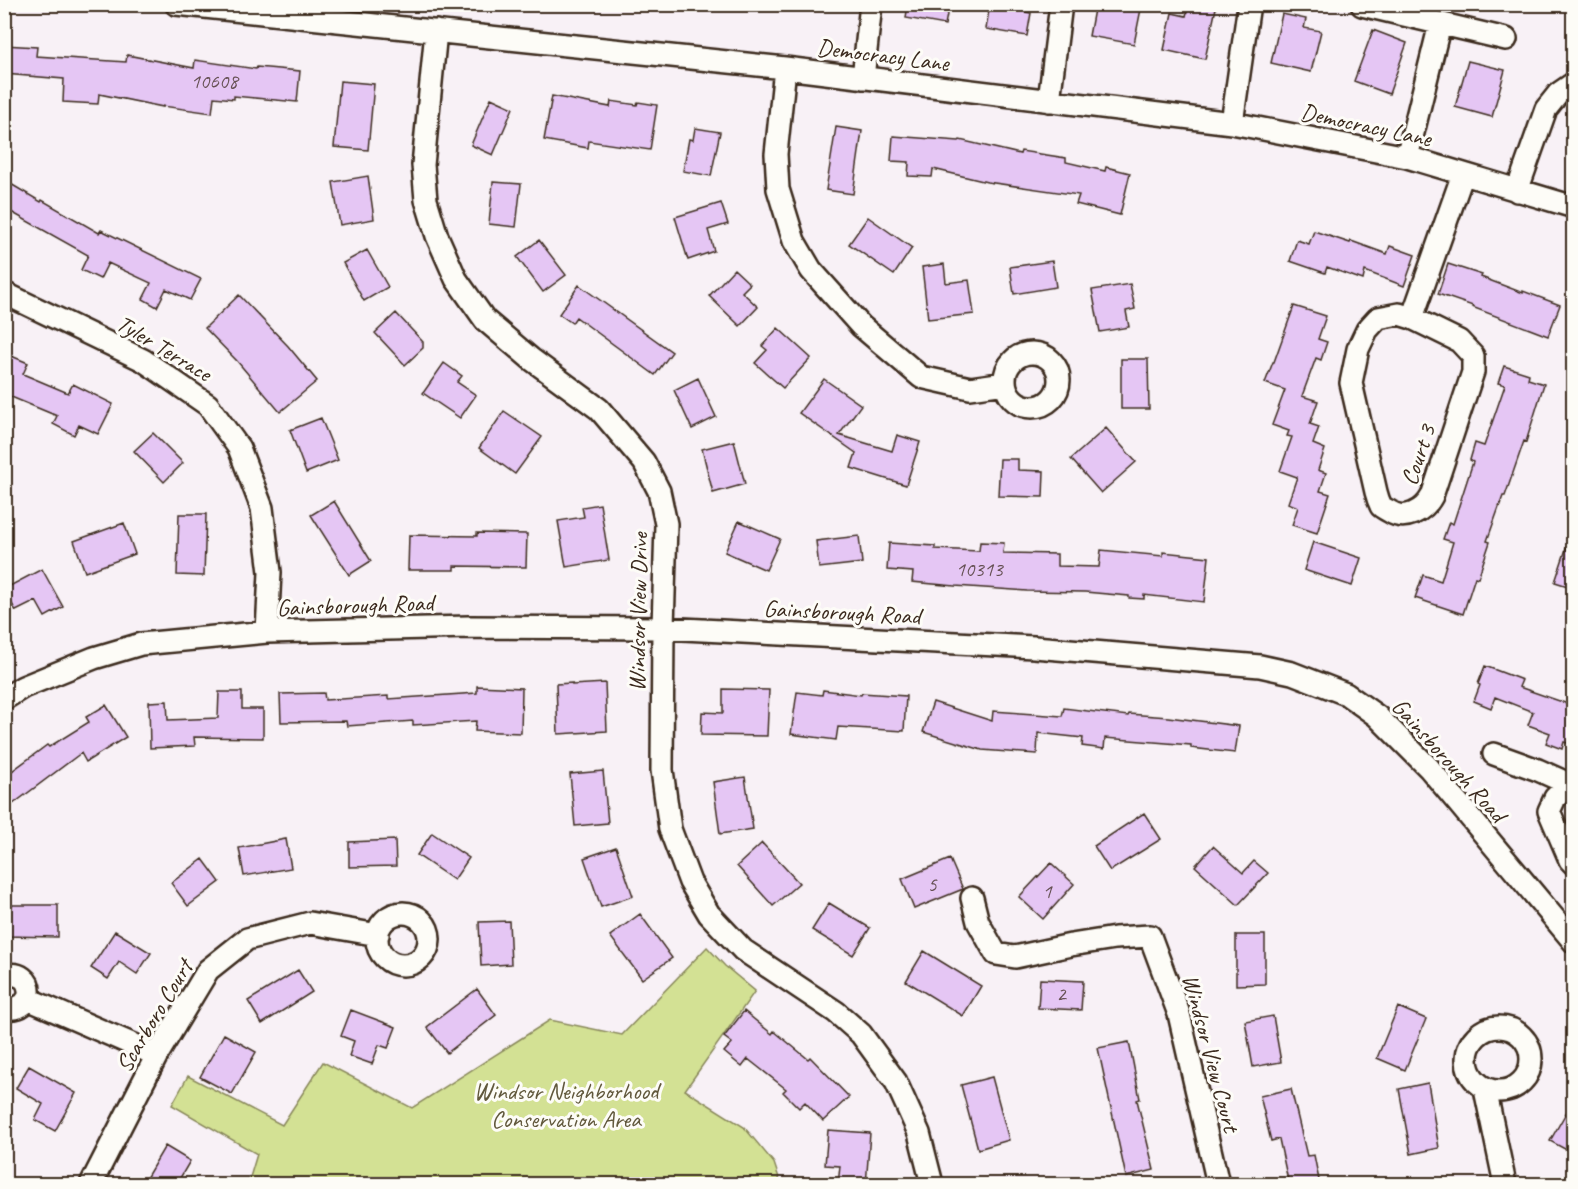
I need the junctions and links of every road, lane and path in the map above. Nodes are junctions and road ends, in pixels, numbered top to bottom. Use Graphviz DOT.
graph roads {
  1 [pos="176,4"];
  2 [pos="871,4"];
  3 [pos="1061,4"];
  4 [pos="1249,4"];
  5 [pos="1362,4"];
  6 [pos="1440,24"];
  7 [pos="436,31"];
  8 [pos="1506,39"];
  9 [pos="785,68"];
  10 [pos="863,78"];
  11 [pos="1574,82"];
  12 [pos="1049,101"];
  13 [pos="1232,123"];
  14 [pos="1407,157"];
  15 [pos="1463,174"];
  16 [pos="1518,190"];
  17 [pos="1574,207"];
  18 [pos="4,293"];
  19 [pos="1412,318"];
  20 [pos="1005,383"];
  21 [pos="663,628"];
  22 [pos="267,632"];
  23 [pos="4,699"];
  24 [pos="1494,754"];
  25 [pos="1571,785"];
  26 [pos="1574,864"];
  27 [pos="972,898"];
  28 [pos="378,935"];
  29 [pos="1574,942"];
  30 [pos="4,976"];
  31 [pos="28,999"];
  32 [pos="4,1007"];
  33 [pos="157,1055"];
  34 [pos="1485,1089"];
  35 [pos="92,1185"];
  36 [pos="932,1185"];
  37 [pos="1218,1185"];
  38 [pos="1504,1185"];
  1 -- 7 [label="street, Democracy Lane"];
  2 -- 10 [label="street"];
  3 -- 12 [label="street"];
  4 -- 13 [label="street"];
  5 -- 6 [label="street"];
  6 -- 8 [label="street"];
  6 -- 14 [label="street"];
  7 -- 9 [label="street, Democracy Lane"];
  7 -- 21 [label="street, Windsor View Drive"];
  9 -- 10 [label="street, Democracy Lane"];
  9 -- 20 [label="street"];
  10 -- 12 [label="street, Democracy Lane"];
  11 -- 16 [label="street"];
  12 -- 13 [label="street, Democracy Lane"];
  13 -- 14 [label="street, Democracy Lane"];
  14 -- 15 [label="street, Democracy Lane"];
  15 -- 16 [label="street, Democracy Lane"];
  15 -- 19 [label="street"];
  16 -- 17 [label="street, Democracy Lane"];
  18 -- 22 [label="street, Tyler Terrace"];
  19 -- 19 [label="street, Court 3"];
  21 -- 22 [label="street, Gainsborough Road"];
  21 -- 29 [label="street, Gainsborough Road"];
  21 -- 36 [label="street, Windsor View Drive"];
  22 -- 23 [label="street, Gainsborough Road"];
  24 -- 25 [label="street"];
  25 -- 26 [label="street"];
  27 -- 37 [label="street, Windsor View Court"];
  28 -- 33 [label="street, Scarboro Court"];
  30 -- 31 [label="street"];
  31 -- 32 [label="street"];
  31 -- 33 [label="street"];
  33 -- 35 [label="street, Scarboro Court"];
  34 -- 38 [label="street"];
}
